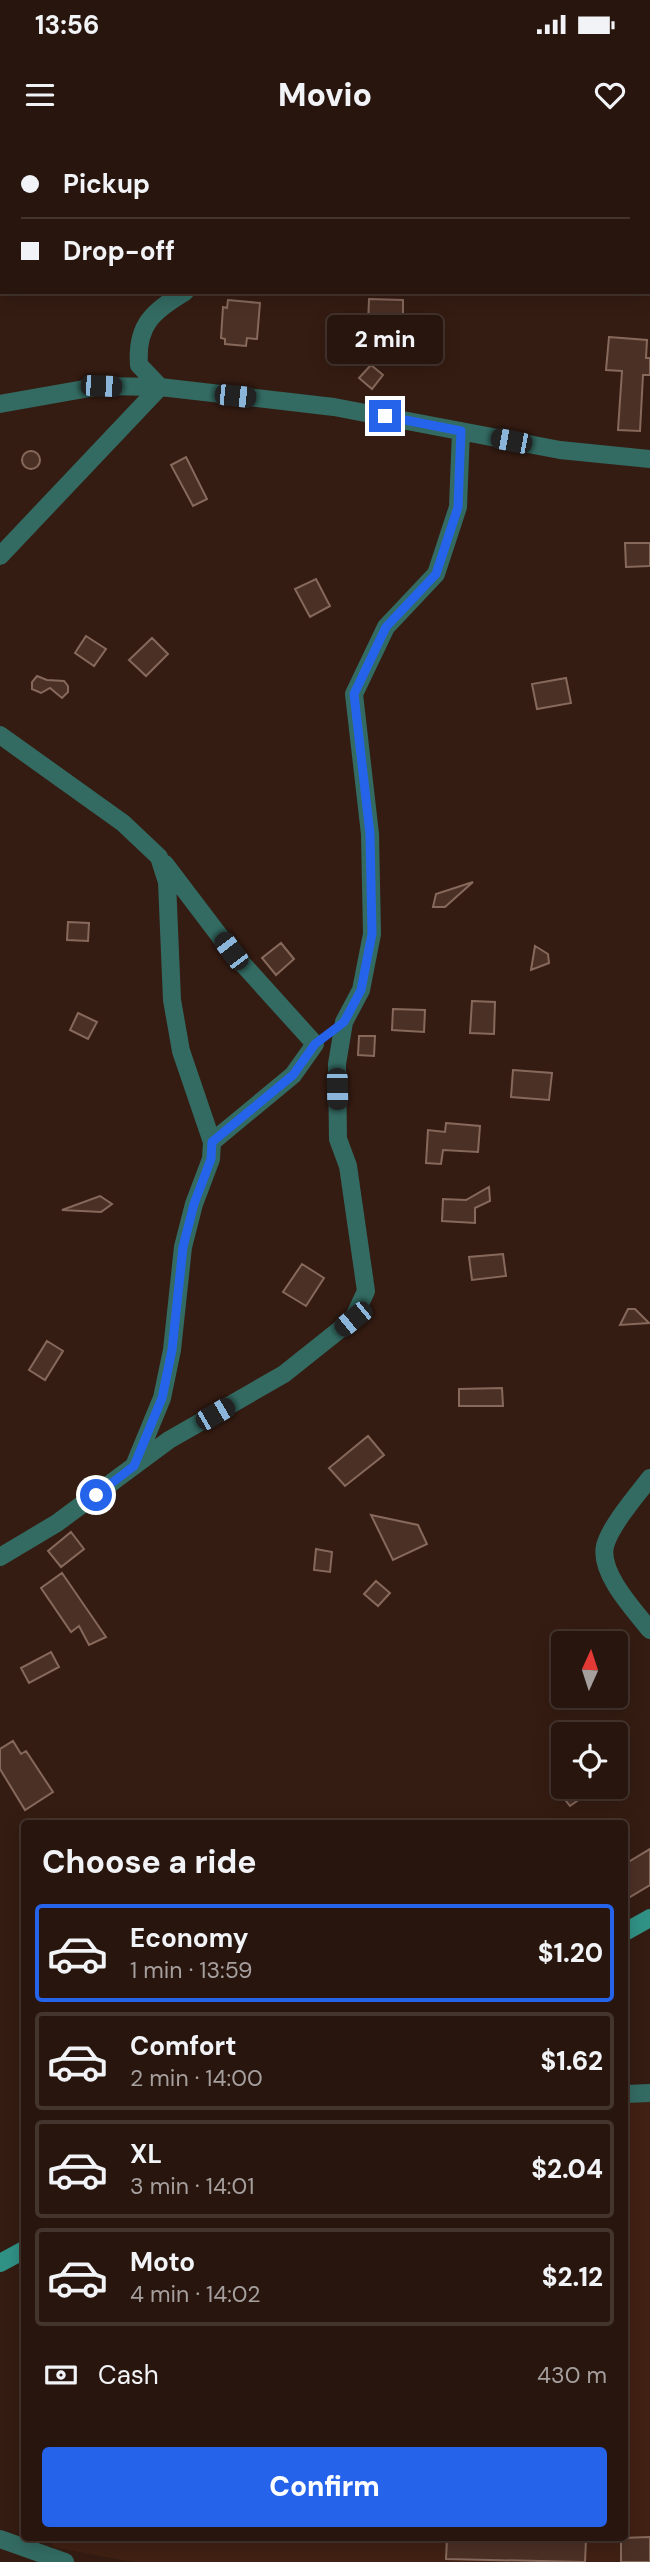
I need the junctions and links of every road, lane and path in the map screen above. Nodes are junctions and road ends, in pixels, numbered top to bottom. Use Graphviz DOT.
graph roads {
  1 [pos="182,294"];
  2 [pos="160,387"];
  3 [pos="0,404"];
  4 [pos="461,431"];
  5 [pos="650,458"];
  6 [pos="0,556"];
  7 [pos="0,735"];
  8 [pos="159,857"];
  9 [pos="344,1022"];
  10 [pos="315,1044"];
  11 [pos="212,1142"];
  12 [pos="134,1466"];
  13 [pos="650,1478"];
  14 [pos="0,1557"];
  15 [pos="650,1630"];
  16 [pos="650,1918"];
  17 [pos="628,1930"];
  18 [pos="650,2093"];
  19 [pos="628,2094"];
  20 [pos="21,2252"];
  21 [pos="0,2263"];
  22 [pos="0,2539"];
  23 [pos="65,2562"];
  1 -- 2 [label="street"];
  2 -- 3 [label="street"];
  2 -- 4 [label="street"];
  2 -- 6 [label="street"];
  4 -- 5 [label="street"];
  4 -- 9 [label="street"];
  7 -- 8 [label="street"];
  8 -- 10 [label="street"];
  8 -- 11 [label="street"];
  9 -- 10 [label="street"];
  9 -- 12 [label="street"];
  10 -- 11 [label="street"];
  11 -- 12 [label="street"];
  12 -- 14 [label="street"];
  13 -- 15 [label="street"];
  16 -- 17 [label="street"];
  18 -- 19 [label="street"];
  20 -- 21 [label="street"];
  22 -- 23 [label="street"];
}
